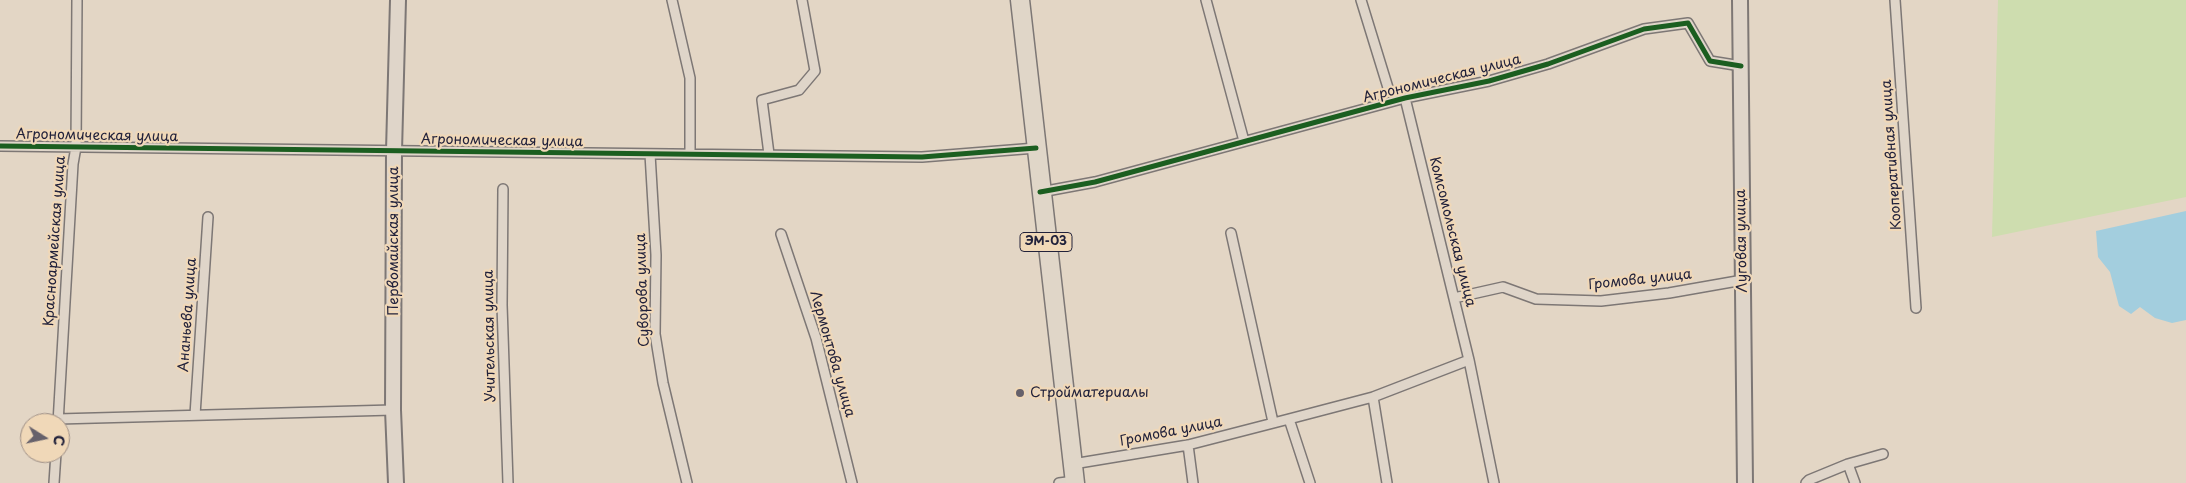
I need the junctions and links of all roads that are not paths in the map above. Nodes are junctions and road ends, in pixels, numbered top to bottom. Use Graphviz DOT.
graph roads {
  1 [pos="77,0"];
  2 [pos="398,0"];
  3 [pos="672,0"];
  4 [pos="802,0"];
  5 [pos="1020,0"];
  6 [pos="1206,0"];
  7 [pos="1361,0"];
  8 [pos="1740,0"];
  9 [pos="1895,0"];
  10 [pos="1740,66"];
  11 [pos="1405,98"];
  12 [pos="1244,141"];
  13 [pos="0,146"];
  14 [pos="76,147"];
  15 [pos="1036,148"];
  16 [pos="394,151"];
  17 [pos="650,154"];
  18 [pos="690,154"];
  19 [pos="769,154"];
  20 [pos="503,189"];
  21 [pos="1040,192"];
  22 [pos="208,217"];
  23 [pos="1232,232"];
  24 [pos="781,234"];
  25 [pos="1743,280"];
  26 [pos="1454,298"];
  27 [pos="1916,308"];
  28 [pos="1469,360"];
  29 [pos="1373,397"];
  30 [pos="394,410"];
  31 [pos="58,413"];
  32 [pos="195,416"];
  33 [pos="1289,419"];
  34 [pos="70,421"];
  35 [pos="1273,422"];
  36 [pos="1188,445"];
  37 [pos="1883,454"];
  38 [pos="55,463"];
  39 [pos="1848,464"];
  40 [pos="1071,478"];
  41 [pos="54,483"];
  42 [pos="396,483"];
  43 [pos="508,483"];
  44 [pos="687,483"];
  45 [pos="852,483"];
  46 [pos="1193,483"];
  47 [pos="1310,483"];
  48 [pos="1387,483"];
  49 [pos="1494,483"];
  50 [pos="1745,483"];
  51 [pos="1806,483"];
  52 [pos="1856,483"];
  1 -- 14 [label="street, Красноармейская улица"];
  2 -- 16 [label="street, Первомайская улица"];
  3 -- 18 [label="street"];
  4 -- 19 [label="street"];
  5 -- 15 [label="highway, ЭМ-03"];
  6 -- 12 [label="street"];
  7 -- 11 [label="street"];
  8 -- 10 [label="street, Луговая улица"];
  9 -- 27 [label="street, Кооперативная улица"];
  10 -- 11 [label="street, Агрономическая улица"];
  10 -- 25 [label="street, Луговая улица"];
  11 -- 12 [label="street, Агрономическая улица"];
  11 -- 26 [label="street, Комсомольская улица"];
  12 -- 21 [label="street, Агрономическая улица"];
  13 -- 14 [label="street, Агрономическая улица"];
  14 -- 16 [label="street, Агрономическая улица"];
  14 -- 31 [label="street, Красноармейская улица"];
  15 -- 19 [label="street, Агрономическая улица"];
  15 -- 21 [label="highway, ЭМ-03"];
  16 -- 17 [label="street, Агрономическая улица"];
  16 -- 30 [label="street, Первомайская улица"];
  17 -- 18 [label="street, Агрономическая улица"];
  17 -- 44 [label="street, Суворова улица"];
  18 -- 19 [label="street, Агрономическая улица"];
  20 -- 43 [label="street, Учительская улица"];
  21 -- 40 [label="highway, ЭМ-03"];
  22 -- 32 [label="street, Ананьева улица"];
  23 -- 35 [label="street"];
  24 -- 45 [label="street, Лермонтова улица"];
  25 -- 26 [label="street, Громова улица"];
  25 -- 50 [label="street, Луговая улица"];
  26 -- 28 [label="street, Комсомольская улица"];
  28 -- 29 [label="street, Громова улица"];
  28 -- 49 [label="street, Комсомольская улица"];
  29 -- 33 [label="street, Громова улица"];
  29 -- 48 [label="street"];
  30 -- 32 [label="street"];
  30 -- 42 [label="street, Первомайская улица"];
  32 -- 34 [label="street"];
  33 -- 35 [label="street, Громова улица"];
  33 -- 47 [label="street"];
  35 -- 36 [label="street, Громова улица"];
  36 -- 40 [label="street, Громова улица"];
  36 -- 46 [label="street"];
  37 -- 39 [label="street"];
  38 -- 41 [label="street"];
  39 -- 51 [label="street"];
  39 -- 52 [label="street"];
}
